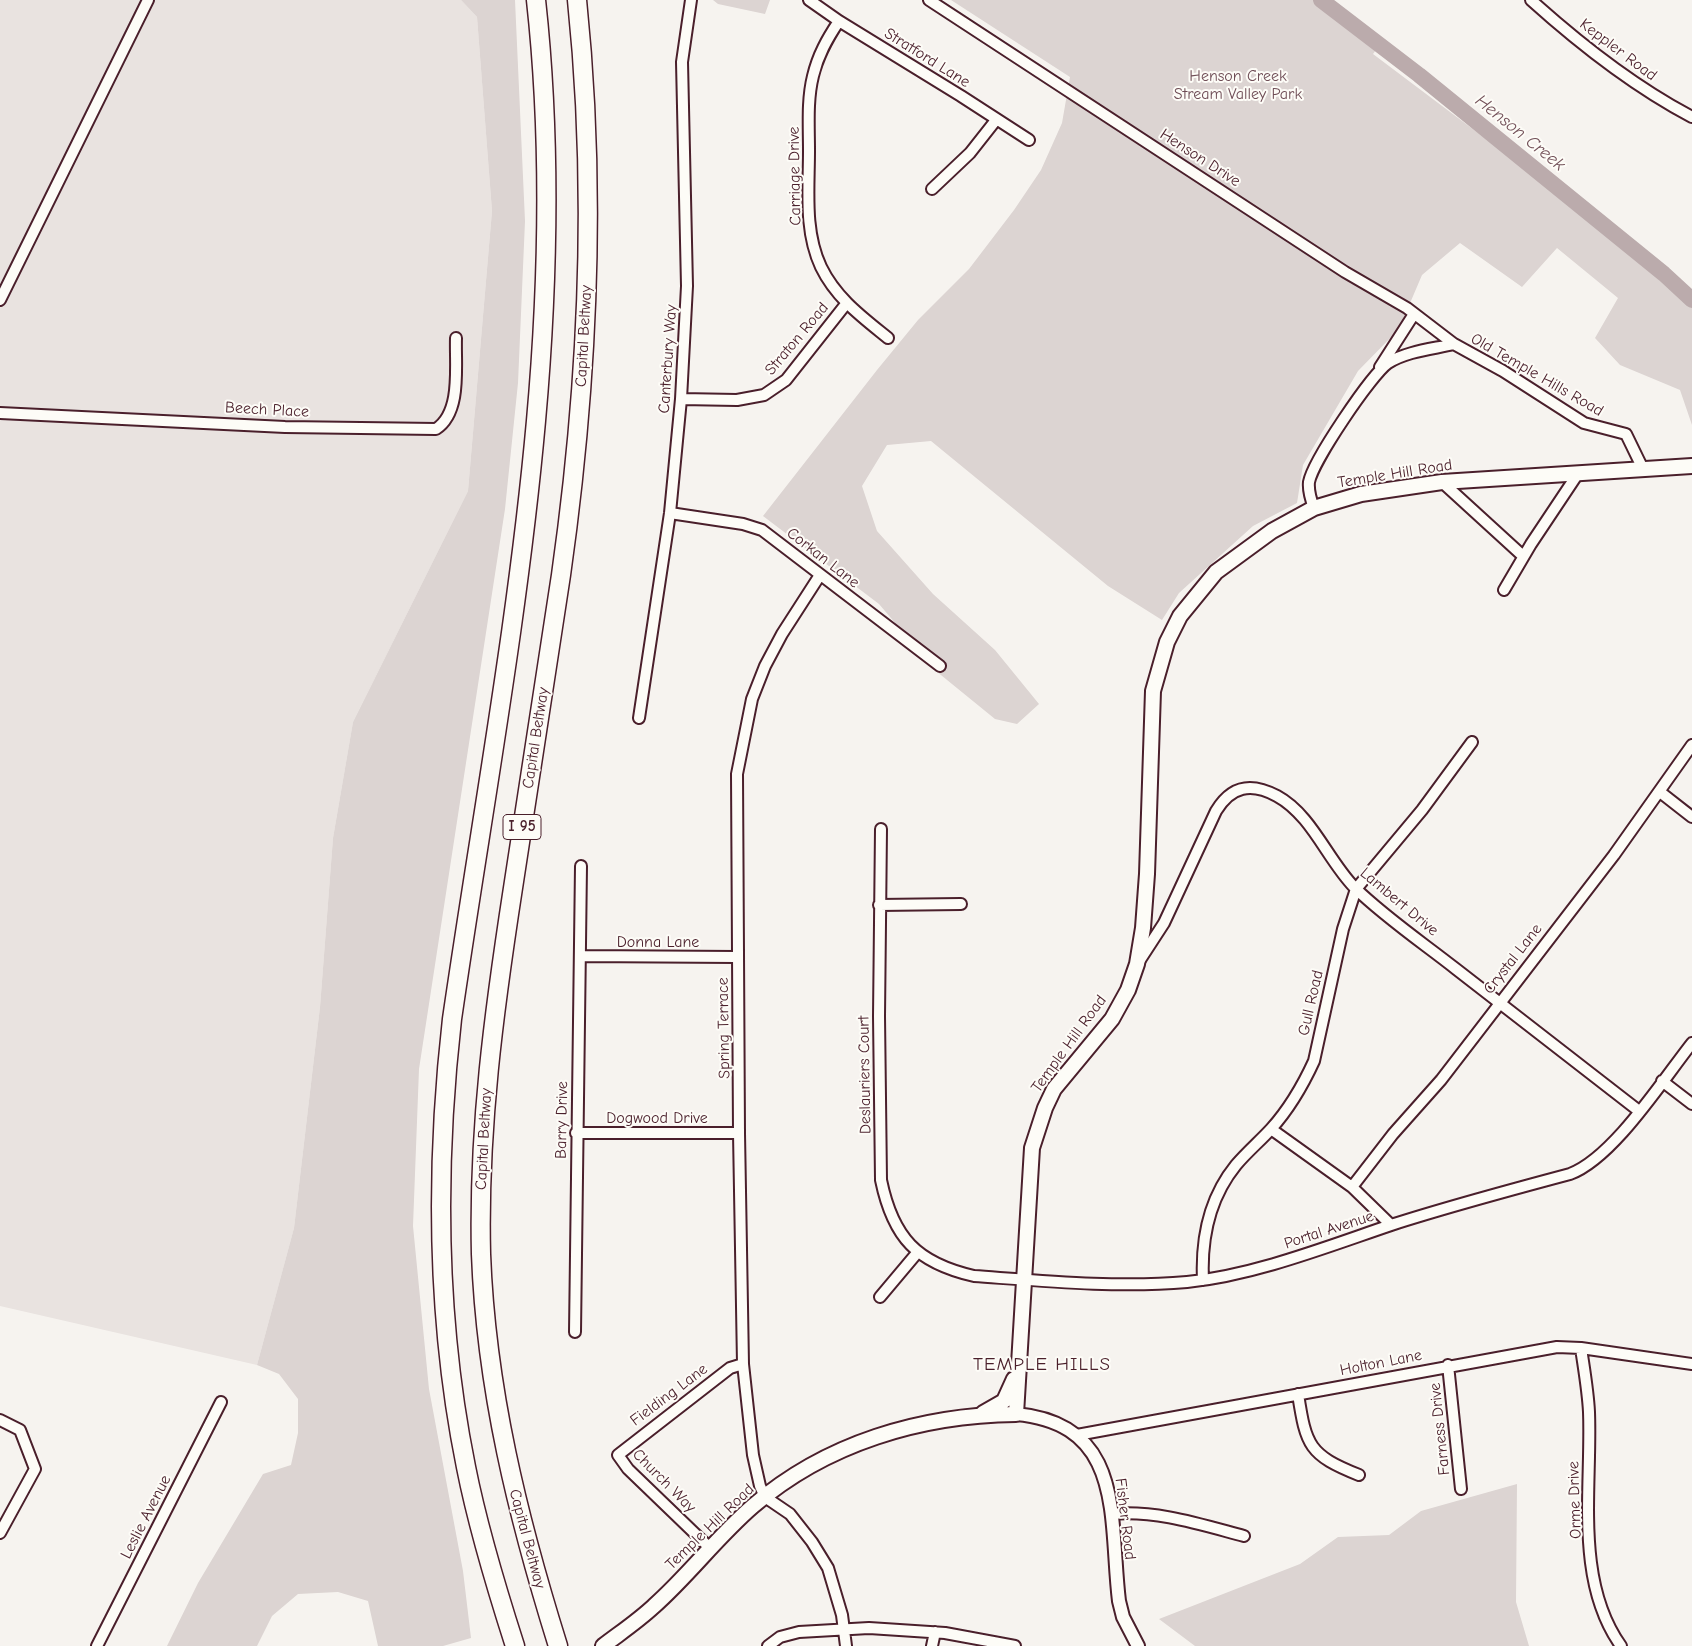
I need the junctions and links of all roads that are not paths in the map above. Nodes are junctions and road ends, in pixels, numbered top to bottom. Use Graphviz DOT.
graph roads {
  1 [pos="148,0"];
  2 [pos="536,0"];
  3 [pos="578,0"];
  4 [pos="692,0"];
  5 [pos="809,0"];
  6 [pos="929,0"];
  7 [pos="1530,0"];
  8 [pos="839,21"];
  9 [pos="1692,118"];
  10 [pos="996,120"];
  11 [pos="1029,140"];
  12 [pos="932,189"];
  13 [pos="0,300"];
  14 [pos="846,304"];
  15 [pos="1414,314"];
  16 [pos="456,338"];
  17 [pos="888,338"];
  18 [pos="1454,344"];
  19 [pos="1375,374"];
  20 [pos="682,399"];
  21 [pos="0,413"];
  22 [pos="1692,466"];
  23 [pos="1643,468"];
  24 [pos="1579,472"];
  25 [pos="1442,482"];
  26 [pos="1314,508"];
  27 [pos="670,513"];
  28 [pos="1524,556"];
  29 [pos="820,575"];
  30 [pos="1504,590"];
  31 [pos="940,666"];
  32 [pos="639,718"];
  33 [pos="1472,742"];
  34 [pos="1692,745"];
  35 [pos="1660,792"];
  36 [pos="1692,817"];
  37 [pos="881,829"];
  38 [pos="581,866"];
  39 [pos="1356,889"];
  40 [pos="961,904"];
  41 [pos="880,905"];
  42 [pos="580,956"];
  43 [pos="737,957"];
  44 [pos="1137,964"];
  45 [pos="1499,1002"];
  46 [pos="1692,1043"];
  47 [pos="1662,1082"];
  48 [pos="1692,1104"];
  49 [pos="1639,1111"];
  50 [pos="1271,1129"];
  51 [pos="576,1133"];
  52 [pos="739,1133"];
  53 [pos="1352,1187"];
  54 [pos="1390,1226"];
  55 [pos="916,1253"];
  56 [pos="1025,1280"];
  57 [pos="1203,1280"];
  58 [pos="880,1297"];
  59 [pos="575,1332"];
  60 [pos="1581,1348"];
  61 [pos="1019,1357"];
  62 [pos="743,1364"];
  63 [pos="1692,1364"];
  64 [pos="1448,1365"];
  65 [pos="1298,1394"];
  66 [pos="221,1402"];
  67 [pos="1016,1414"];
  68 [pos="978,1416"];
  69 [pos="0,1420"];
  70 [pos="1077,1435"];
  71 [pos="618,1455"];
  72 [pos="1358,1475"];
  73 [pos="1461,1489"];
  74 [pos="765,1496"];
  75 [pos="1111,1514"];
  76 [pos="0,1532"];
  77 [pos="1244,1536"];
  78 [pos="710,1548"];
  79 [pos="844,1629"];
  80 [pos="934,1632"];
  81 [pos="97,1646"];
  82 [pos="515,1646"];
  83 [pos="558,1646"];
  84 [pos="603,1646"];
  85 [pos="768,1646"];
  86 [pos="846,1646"];
  87 [pos="932,1646"];
  88 [pos="1015,1646"];
  89 [pos="1138,1646"];
  90 [pos="1621,1646"];
  1 -- 13 [label="street"];
  2 -- 82 [label="highway, I 95"];
  3 -- 83 [label="highway, Capital Beltway / I 95"];
  4 -- 20 [label="street, Canterbury Way"];
  5 -- 8 [label="street, Stratford Lane"];
  6 -- 15 [label="street, Henson Drive"];
  7 -- 9 [label="street, Keppler Road"];
  8 -- 10 [label="street, Stratford Lane"];
  8 -- 14 [label="street, Carriage Drive"];
  10 -- 11 [label="street, Stratford Lane"];
  10 -- 12 [label="street"];
  14 -- 17 [label="street, Carriage Drive"];
  14 -- 20 [label="street, Straton Road"];
  15 -- 18 [label="street, Henson Drive"];
  15 -- 19 [label="street"];
  16 -- 21 [label="street, Beech Place"];
  18 -- 19 [label="street, Old Temple Hills Road"];
  18 -- 23 [label="street, Old Temple Hills Road"];
  19 -- 26 [label="street, Old Temple Hills Road"];
  20 -- 27 [label="street, Canterbury Way"];
  22 -- 23 [label="main road, Temple Hill Road"];
  23 -- 24 [label="main road, Temple Hill Road"];
  24 -- 25 [label="main road, Temple Hill Road"];
  24 -- 28 [label="street"];
  25 -- 26 [label="main road, Temple Hill Road"];
  25 -- 28 [label="street"];
  26 -- 44 [label="main road, Temple Hill Road"];
  27 -- 29 [label="street, Corkan Lane"];
  27 -- 32 [label="street, Canterbury Way"];
  28 -- 30 [label="street"];
  29 -- 31 [label="street, Corkan Lane"];
  29 -- 43 [label="street, Spring Terrace"];
  33 -- 39 [label="street, Gull Road"];
  34 -- 35 [label="street, Crystal Lane"];
  35 -- 36 [label="street"];
  35 -- 45 [label="street, Crystal Lane"];
  37 -- 41 [label="street, Deslauriers Court"];
  38 -- 42 [label="street, Barry Drive"];
  39 -- 44 [label="street, Lambert Drive"];
  39 -- 45 [label="street, Lambert Drive"];
  39 -- 50 [label="street, Gull Road"];
  40 -- 41 [label="street"];
  41 -- 55 [label="street, Deslauriers Court"];
  42 -- 43 [label="street, Donna Lane"];
  42 -- 51 [label="street, Barry Drive"];
  43 -- 52 [label="street, Spring Terrace"];
  44 -- 56 [label="main road, Temple Hill Road"];
  45 -- 49 [label="street, Lambert Drive"];
  45 -- 53 [label="street, Crystal Lane"];
  46 -- 47 [label="street, Portal Avenue"];
  47 -- 48 [label="street"];
  47 -- 49 [label="street, Portal Avenue"];
  49 -- 54 [label="street, Portal Avenue"];
  50 -- 53 [label="street"];
  50 -- 57 [label="street, Gull Road"];
  51 -- 52 [label="street, Dogwood Drive"];
  51 -- 59 [label="street, Barry Drive"];
  52 -- 62 [label="street, Spring Terrace"];
  53 -- 54 [label="street"];
  54 -- 57 [label="street, Portal Avenue"];
  55 -- 56 [label="street, Portal Avenue"];
  55 -- 58 [label="street"];
  56 -- 57 [label="street, Portal Avenue"];
  56 -- 61 [label="main road, Temple Hill Road"];
  60 -- 63 [label="street, Holton Lane"];
  60 -- 64 [label="street, Holton Lane"];
  60 -- 90 [label="street, Orme Drive"];
  61 -- 67 [label="main road, Temple Hill Road"];
  61 -- 68 [label="main road"];
  62 -- 71 [label="street, Fielding Lane"];
  62 -- 74 [label="street, Spring Terrace"];
  64 -- 65 [label="street, Holton Lane"];
  64 -- 73 [label="street, Farness Drive"];
  65 -- 70 [label="street, Holton Lane"];
  65 -- 72 [label="street"];
  66 -- 81 [label="street, Leslie Avenue"];
  67 -- 68 [label="main road, Temple Hill Road"];
  67 -- 70 [label="street, Fisher Road"];
  68 -- 74 [label="main road, Temple Hill Road"];
  69 -- 76 [label="street"];
  70 -- 75 [label="street, Fisher Road"];
  71 -- 78 [label="street, Church Way"];
  74 -- 78 [label="main road, Temple Hill Road"];
  74 -- 79 [label="street"];
  75 -- 77 [label="street"];
  75 -- 89 [label="street, Fisher Road"];
  78 -- 84 [label="main road, Temple Hill Road"];
  79 -- 80 [label="street"];
  79 -- 85 [label="street"];
  79 -- 86 [label="street"];
  80 -- 87 [label="street"];
  80 -- 88 [label="street"];
}
